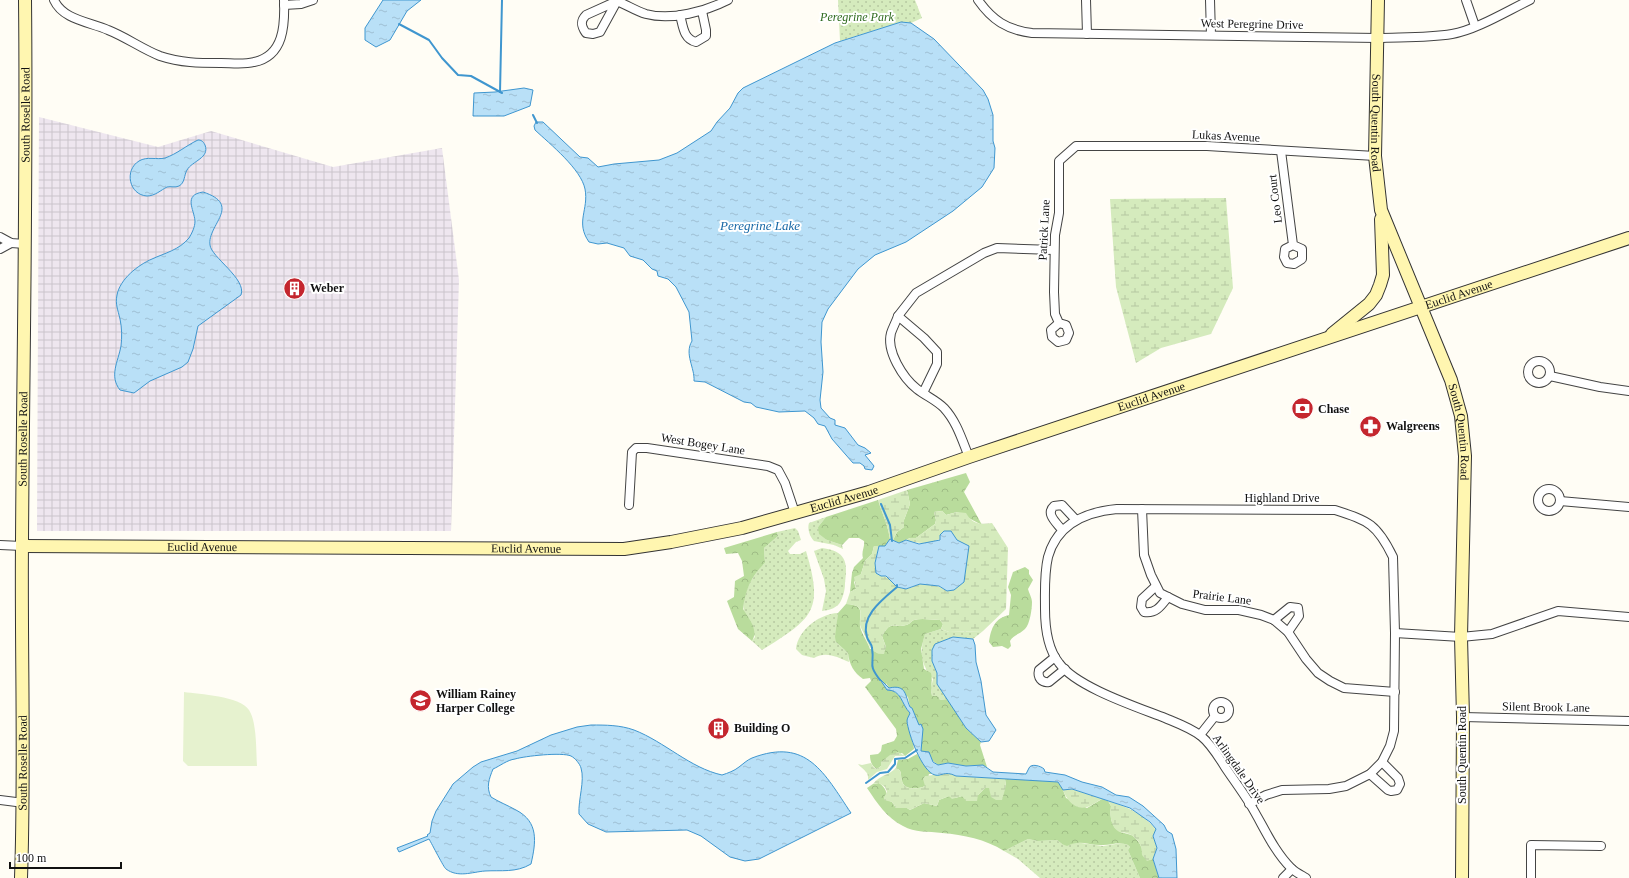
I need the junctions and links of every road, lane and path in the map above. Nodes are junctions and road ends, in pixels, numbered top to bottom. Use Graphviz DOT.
graph roads {
  1 [pos="25,0"];
  2 [pos="54,0"];
  3 [pos="313,0"];
  4 [pos="617,0"];
  5 [pos="728,0"];
  6 [pos="978,0"];
  7 [pos="1086,0"];
  8 [pos="1210,0"];
  9 [pos="1378,0"];
  10 [pos="1466,0"];
  11 [pos="1530,0"];
  12 [pos="284,2"];
  13 [pos="702,11"];
  14 [pos="680,14"];
  15 [pos="1475,26"];
  16 [pos="1086,34"];
  17 [pos="1210,35"];
  18 [pos="1378,38"];
  19 [pos="1076,146"];
  20 [pos="1281,151"];
  21 [pos="1375,156"];
  22 [pos="1381,210"];
  23 [pos="0,237"];
  24 [pos="1629,238"];
  25 [pos="11,243"];
  26 [pos="25,244"];
  27 [pos="1293,245"];
  28 [pos="0,249"];
  29 [pos="1054,250"];
  30 [pos="1419,307"];
  31 [pos="898,316"];
  32 [pos="1059,323"];
  33 [pos="1328,338"];
  34 [pos="1550,376"];
  35 [pos="1629,391"];
  36 [pos="923,393"];
  37 [pos="969,457"];
  38 [pos="1560,501"];
  39 [pos="630,505"];
  40 [pos="1629,507"];
  41 [pos="1142,509"];
  42 [pos="795,513"];
  43 [pos="1076,520"];
  44 [pos="1062,530"];
  45 [pos="0,545"];
  46 [pos="22,546"];
  47 [pos="1156,586"];
  48 [pos="1168,597"];
  49 [pos="1629,617"];
  50 [pos="1274,620"];
  51 [pos="1288,632"];
  52 [pos="1395,633"];
  53 [pos="1461,637"];
  54 [pos="1055,657"];
  55 [pos="1064,669"];
  56 [pos="1395,692"];
  57 [pos="1215,716"];
  58 [pos="1463,717"];
  59 [pos="1629,720"];
  60 [pos="1200,735"];
  61 [pos="1382,762"];
  62 [pos="1370,774"];
  63 [pos="0,800"];
  64 [pos="24,803"];
  65 [pos="1250,804"];
  66 [pos="1601,846"];
  67 [pos="1292,868"];
  68 [pos="21,878"];
  69 [pos="1283,878"];
  70 [pos="1306,878"];
  71 [pos="1462,878"];
  72 [pos="1531,878"];
  1 -- 26 [label="main road, South Roselle Road"];
  2 -- 12 [label="street"];
  3 -- 12 [label="street"];
  4 -- 4 [label="street"];
  4 -- 14 [label="street"];
  5 -- 13 [label="street"];
  6 -- 16 [label="street, West Peregrine Drive"];
  7 -- 16 [label="street"];
  8 -- 17 [label="street"];
  9 -- 18 [label="main road, South Quentin Road"];
  10 -- 15 [label="street"];
  11 -- 15 [label="street, West Peregrine Drive"];
  13 -- 14 [label="street"];
  13 -- 14 [label="street"];
  15 -- 18 [label="street, West Peregrine Drive"];
  16 -- 17 [label="street, West Peregrine Drive"];
  17 -- 18 [label="street, West Peregrine Drive"];
  18 -- 21 [label="main road, South Quentin Road"];
  19 -- 20 [label="street, Lukas Avenue"];
  19 -- 29 [label="street, Patrick Lane"];
  20 -- 21 [label="street, Lukas Avenue"];
  20 -- 27 [label="street, Leo Court"];
  21 -- 22 [label="main road, South Quentin Road"];
  22 -- 30 [label="main road, South Quentin Road"];
  22 -- 33 [label="main road"];
  23 -- 25 [label="street"];
  24 -- 30 [label="main road, Euclid Avenue"];
  25 -- 26 [label="street"];
  25 -- 28 [label="street"];
  26 -- 46 [label="main road, South Roselle Road"];
  29 -- 31 [label="street"];
  29 -- 32 [label="street, Patrick Lane"];
  30 -- 33 [label="main road, Euclid Avenue"];
  30 -- 53 [label="main road, South Quentin Road"];
  31 -- 36 [label="street"];
  31 -- 36 [label="street"];
  33 -- 37 [label="main road, Euclid Avenue"];
  34 -- 35 [label="street"];
  36 -- 37 [label="street"];
  37 -- 42 [label="main road, Euclid Avenue"];
  38 -- 40 [label="street"];
  39 -- 42 [label="street, West Bogey Lane"];
  41 -- 43 [label="street, Highland Drive"];
  41 -- 47 [label="street, Prairie Lane"];
  41 -- 52 [label="street, Highland Drive"];
  42 -- 46 [label="main road, Euclid Avenue"];
  43 -- 44 [label="street, Highland Drive"];
  43 -- 44 [label="street"];
  44 -- 54 [label="street, Arlingdale Drive"];
  45 -- 46 [label="street"];
  46 -- 64 [label="main road, South Roselle Road"];
  47 -- 48 [label="street, Prairie Lane"];
  47 -- 48 [label="street"];
  48 -- 50 [label="street, Prairie Lane"];
  49 -- 53 [label="street"];
  50 -- 51 [label="street, Prairie Lane"];
  50 -- 51 [label="street"];
  51 -- 56 [label="street, Prairie Lane"];
  52 -- 53 [label="street"];
  52 -- 56 [label="street, Highland Drive"];
  53 -- 58 [label="main road, South Quentin Road"];
  54 -- 55 [label="street, Arlingdale Drive"];
  54 -- 55 [label="street"];
  55 -- 60 [label="street, Arlingdale Drive"];
  56 -- 61 [label="street, Highland Drive"];
  57 -- 60 [label="street"];
  58 -- 59 [label="street, Silent Brook Lane"];
  58 -- 71 [label="main road, South Quentin Road"];
  60 -- 65 [label="street, Arlingdale Drive"];
  61 -- 62 [label="street, Highland Drive"];
  61 -- 62 [label="street"];
  62 -- 65 [label="street, Highland Drive"];
  63 -- 64 [label="street"];
  64 -- 68 [label="main road, South Roselle Road"];
  65 -- 67 [label="street, Arlingdale Drive"];
  66 -- 72 [label="street"];
  67 -- 69 [label="street"];
  67 -- 70 [label="street, Arlingdale Drive"];
}
